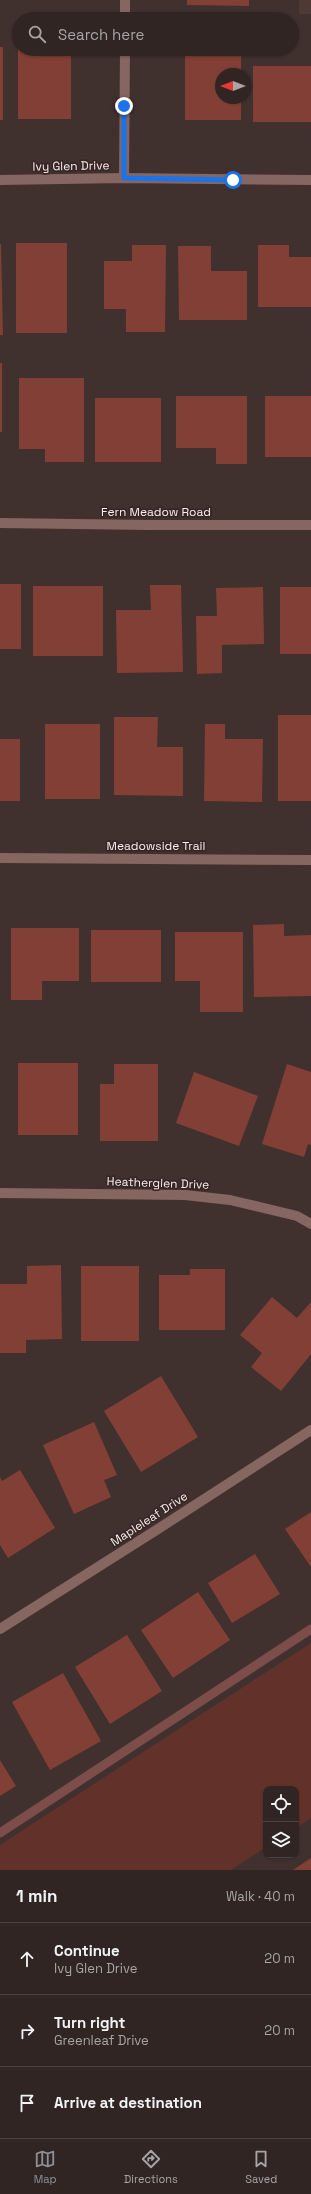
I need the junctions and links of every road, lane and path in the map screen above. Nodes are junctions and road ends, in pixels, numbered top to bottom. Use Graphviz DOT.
graph roads {
  1 [pos="125,0"];
  2 [pos="125,12"];
  3 [pos="124,56"];
  4 [pos="124,178"];
  5 [pos="0,180"];
  6 [pos="311,180"];
  7 [pos="0,523"];
  8 [pos="311,525"];
  9 [pos="0,858"];
  10 [pos="311,860"];
  11 [pos="0,1193"];
  12 [pos="311,1224"];
  13 [pos="311,1430"];
  14 [pos="0,1628"];
  1 -- 2 [label="street"];
  3 -- 4 [label="street"];
  4 -- 5 [label="street, Ivy Glen Drive"];
  4 -- 6 [label="street, Ivy Glen Drive"];
  7 -- 8 [label="street, Fern Meadow Road"];
  9 -- 10 [label="street, Meadowside Trail"];
  11 -- 12 [label="street, Heatherglen Drive"];
  13 -- 14 [label="street, Mapleleaf Drive"];
}
